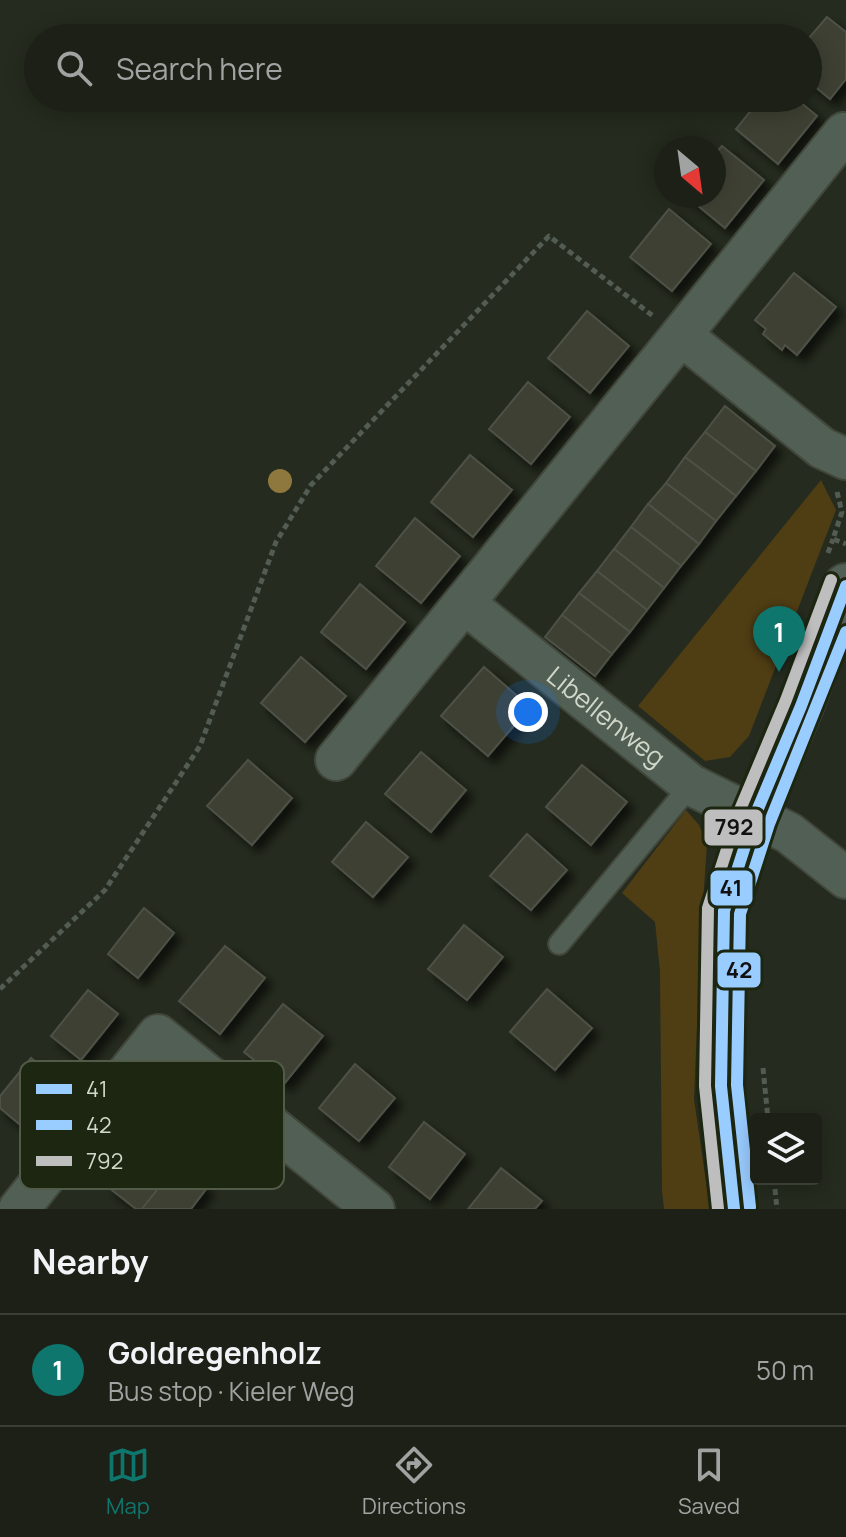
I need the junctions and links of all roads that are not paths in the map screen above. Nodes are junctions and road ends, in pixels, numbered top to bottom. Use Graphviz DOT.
graph roads {
  1 [pos="844,133"];
  2 [pos="681,335"];
  3 [pos="834,454"];
  4 [pos="846,586"];
  5 [pos="464,603"];
  6 [pos="336,760"];
  7 [pos="691,785"];
  8 [pos="754,818"];
  9 [pos="846,878"];
  10 [pos="559,944"];
  11 [pos="137,1061"];
  12 [pos="190,1061"];
  13 [pos="284,1136"];
  14 [pos="35,1189"];
  15 [pos="19,1209"];
  16 [pos="374,1209"];
  17 [pos="734,1209"];
  1 -- 2 [label="street"];
  2 -- 3 [label="street"];
  2 -- 5 [label="street"];
  4 -- 8 [label="street"];
  5 -- 6 [label="street"];
  5 -- 7 [label="street, Libellenweg"];
  7 -- 8 [label="street, Libellenweg"];
  7 -- 10 [label="lane"];
  8 -- 9 [label="street, Libellenweg"];
  8 -- 17 [label="street"];
  11 -- 12 [label="street"];
  13 -- 16 [label="street"];
  14 -- 15 [label="street"];
}
